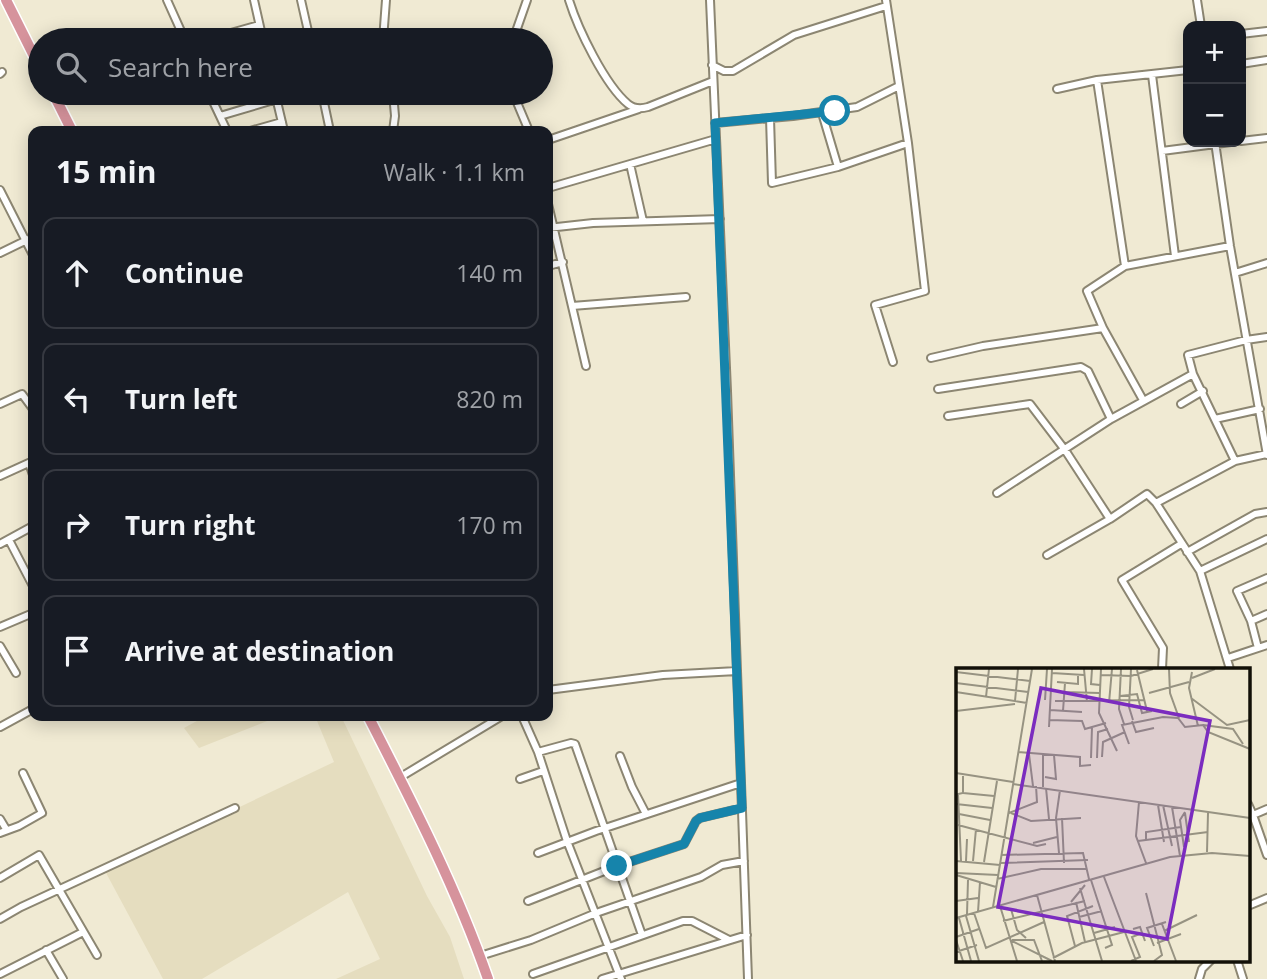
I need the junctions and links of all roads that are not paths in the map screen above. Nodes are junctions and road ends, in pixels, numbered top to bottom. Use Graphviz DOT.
graph roads {
  1 [pos="167,0"];
  2 [pos="254,0"];
  3 [pos="301,0"];
  4 [pos="386,0"];
  5 [pos="527,0"];
  6 [pos="569,0"];
  7 [pos="710,0"];
  8 [pos="1197,0"];
  9 [pos="886,3"];
  10 [pos="5,5"];
  11 [pos="1200,21"];
  12 [pos="259,25"];
  13 [pos="180,28"];
  14 [pos="248,28"];
  15 [pos="260,28"];
  16 [pos="307,28"];
  17 [pos="384,28"];
  18 [pos="517,28"];
  19 [pos="1267,31"];
  20 [pos="1246,33"];
  21 [pos="28,46"];
  22 [pos="1267,60"];
  23 [pos="1246,63"];
  24 [pos="712,65"];
  25 [pos="1183,72"];
  26 [pos="1152,75"];
  27 [pos="1097,80"];
  28 [pos="713,81"];
  29 [pos="899,86"];
  30 [pos="1057,89"];
  31 [pos="59,105"];
  32 [pos="215,105"];
  33 [pos="252,105"];
  34 [pos="278,105"];
  35 [pos="325,105"];
  36 [pos="393,105"];
  37 [pos="518,105"];
  38 [pos="639,109"];
  39 [pos="822,113"];
  40 [pos="220,117"];
  41 [pos="770,118"];
  42 [pos="282,122"];
  43 [pos="715,123"];
  44 [pos="70,126"];
  45 [pos="224,126"];
  46 [pos="268,126"];
  47 [pos="283,126"];
  48 [pos="329,126"];
  49 [pos="393,126"];
  50 [pos="527,126"];
  51 [pos="553,138"];
  52 [pos="1267,138"];
  53 [pos="716,139"];
  54 [pos="1246,140"];
  55 [pos="908,144"];
  56 [pos="1188,147"];
  57 [pos="1216,147"];
  58 [pos="1162,151"];
  59 [pos="630,164"];
  60 [pos="838,167"];
  61 [pos="553,187"];
  62 [pos="0,190"];
  63 [pos="719,219"];
  64 [pos="643,221"];
  65 [pos="553,227"];
  66 [pos="553,233"];
  67 [pos="28,236"];
  68 [pos="28,240"];
  69 [pos="1230,246"];
  70 [pos="0,253"];
  71 [pos="1175,256"];
  72 [pos="563,262"];
  73 [pos="1267,263"];
  74 [pos="553,265"];
  75 [pos="1125,266"];
  76 [pos="1235,273"];
  77 [pos="685,297"];
  78 [pos="572,306"];
  79 [pos="1103,328"];
  80 [pos="1267,337"];
  81 [pos="1246,340"];
  82 [pos="931,358"];
  83 [pos="892,362"];
  84 [pos="586,366"];
  85 [pos="1193,374"];
  86 [pos="938,388"];
  87 [pos="1202,391"];
  88 [pos="1267,394"];
  89 [pos="1258,395"];
  90 [pos="1143,401"];
  91 [pos="28,402"];
  92 [pos="0,404"];
  93 [pos="1181,404"];
  94 [pos="1260,409"];
  95 [pos="948,416"];
  96 [pos="1111,419"];
  97 [pos="1215,419"];
  98 [pos="1065,450"];
  99 [pos="1267,455"];
  100 [pos="1235,461"];
  101 [pos="28,463"];
  102 [pos="0,476"];
  103 [pos="997,493"];
  104 [pos="1156,503"];
  105 [pos="1267,512"];
  106 [pos="1110,519"];
  107 [pos="28,529"];
  108 [pos="1267,539"];
  109 [pos="9,540"];
  110 [pos="0,544"];
  111 [pos="1181,544"];
  112 [pos="1187,552"];
  113 [pos="1046,555"];
  114 [pos="1200,571"];
  115 [pos="28,576"];
  116 [pos="1267,579"];
  117 [pos="28,614"];
  118 [pos="1267,614"];
  119 [pos="1251,621"];
  120 [pos="0,627"];
  121 [pos="1267,645"];
  122 [pos="0,646"];
  123 [pos="1258,648"];
  124 [pos="1228,658"];
  125 [pos="1162,668"];
  126 [pos="1230,668"];
  127 [pos="737,671"];
  128 [pos="16,673"];
  129 [pos="553,689"];
  130 [pos="28,712"];
  131 [pos="370,721"];
  132 [pos="494,721"];
  133 [pos="524,721"];
  134 [pos="0,727"];
  135 [pos="538,752"];
  136 [pos="621,756"];
  137 [pos="543,771"];
  138 [pos="23,773"];
  139 [pos="399,778"];
  140 [pos="520,779"];
  141 [pos="741,783"];
  142 [pos="235,808"];
  143 [pos="742,808"];
  144 [pos="1267,808"];
  145 [pos="1250,810"];
  146 [pos="646,814"];
  147 [pos="1252,816"];
  148 [pos="0,819"];
  149 [pos="604,829"];
  150 [pos="3,831"];
  151 [pos="567,841"];
  152 [pos="538,853"];
  153 [pos="1267,855"];
  154 [pos="744,861"];
  155 [pos="617,866"];
  156 [pos="0,878"];
  157 [pos="582,879"];
  158 [pos="60,889"];
  159 [pos="1267,898"];
  160 [pos="528,901"];
  161 [pos="631,901"];
  162 [pos="1250,905"];
  163 [pos="596,913"];
  164 [pos="0,919"];
  165 [pos="83,932"];
  166 [pos="642,935"];
  167 [pos="747,935"];
  168 [pos="729,940"];
  169 [pos="609,947"];
  170 [pos="46,950"];
  171 [pos="97,954"];
  172 [pos="480,957"];
  173 [pos="1209,962"];
  174 [pos="1238,962"];
  175 [pos="0,974"];
  176 [pos="533,974"];
  177 [pos="620,976"];
  178 [pos="3,979"];
  179 [pos="63,979"];
  180 [pos="488,979"];
  181 [pos="602,979"];
  182 [pos="748,979"];
  183 [pos="1199,979"];
  184 [pos="1243,979"];
  1 -- 13 [label="street"];
  2 -- 12 [label="street"];
  3 -- 16 [label="street"];
  4 -- 17 [label="street"];
  5 -- 18 [label="street"];
  6 -- 38 [label="street"];
  7 -- 24 [label="street"];
  8 -- 11 [label="street"];
  9 -- 24 [label="street"];
  9 -- 29 [label="street"];
  10 -- 21 [label="highway"];
  12 -- 14 [label="street"];
  12 -- 15 [label="street"];
  19 -- 20 [label="street"];
  22 -- 23 [label="street"];
  24 -- 28 [label="street"];
  25 -- 26 [label="street"];
  26 -- 27 [label="street"];
  26 -- 58 [label="street"];
  27 -- 30 [label="street"];
  27 -- 75 [label="street"];
  28 -- 38 [label="street"];
  28 -- 43 [label="street"];
  29 -- 39 [label="street"];
  29 -- 55 [label="street"];
  31 -- 44 [label="highway"];
  32 -- 40 [label="street"];
  33 -- 40 [label="street"];
  34 -- 42 [label="street"];
  35 -- 48 [label="street"];
  36 -- 49 [label="street"];
  37 -- 50 [label="street"];
  38 -- 51 [label="street"];
  39 -- 41 [label="street"];
  39 -- 60 [label="street"];
  40 -- 45 [label="street"];
  41 -- 43 [label="street"];
  41 -- 60 [label="street"];
  42 -- 46 [label="street"];
  42 -- 47 [label="street"];
  43 -- 53 [label="street"];
  52 -- 54 [label="street"];
  53 -- 59 [label="street"];
  53 -- 63 [label="street"];
  55 -- 60 [label="street"];
  55 -- 83 [label="street"];
  56 -- 58 [label="street"];
  57 -- 69 [label="street"];
  58 -- 71 [label="street"];
  59 -- 61 [label="street"];
  59 -- 64 [label="street"];
  62 -- 67 [label="street"];
  63 -- 64 [label="street"];
  63 -- 127 [label="street"];
  64 -- 65 [label="street"];
  66 -- 72 [label="street"];
  68 -- 70 [label="street"];
  69 -- 71 [label="street"];
  69 -- 76 [label="street"];
  71 -- 75 [label="street"];
  72 -- 74 [label="street"];
  72 -- 78 [label="street"];
  73 -- 76 [label="street"];
  75 -- 79 [label="street"];
  76 -- 81 [label="street"];
  77 -- 78 [label="street"];
  78 -- 84 [label="street"];
  79 -- 82 [label="street"];
  79 -- 90 [label="street"];
  80 -- 81 [label="street"];
  81 -- 85 [label="street"];
  81 -- 89 [label="street"];
  85 -- 87 [label="street"];
  85 -- 90 [label="street"];
  86 -- 96 [label="street"];
  87 -- 93 [label="street"];
  87 -- 97 [label="street"];
  88 -- 89 [label="street"];
  89 -- 94 [label="street"];
  90 -- 96 [label="street"];
  91 -- 92 [label="street"];
  94 -- 97 [label="street"];
  94 -- 99 [label="street"];
  95 -- 98 [label="street"];
  96 -- 98 [label="street"];
  97 -- 100 [label="street"];
  98 -- 103 [label="street"];
  98 -- 106 [label="street"];
  99 -- 100 [label="street"];
  100 -- 104 [label="street"];
  101 -- 102 [label="street"];
  104 -- 106 [label="street"];
  104 -- 111 [label="street"];
  105 -- 112 [label="street"];
  106 -- 113 [label="street"];
  107 -- 109 [label="street"];
  108 -- 114 [label="street"];
  109 -- 110 [label="street"];
  109 -- 115 [label="street"];
  111 -- 112 [label="street"];
  111 -- 125 [label="street"];
  112 -- 114 [label="street"];
  114 -- 124 [label="street"];
  116 -- 119 [label="street"];
  117 -- 120 [label="street"];
  118 -- 119 [label="street"];
  119 -- 123 [label="street"];
  121 -- 123 [label="street"];
  122 -- 128 [label="street"];
  123 -- 124 [label="street"];
  124 -- 126 [label="street"];
  127 -- 129 [label="street"];
  127 -- 141 [label="street"];
  130 -- 134 [label="street"];
  131 -- 139 [label="highway"];
  132 -- 139 [label="street"];
  133 -- 135 [label="street"];
  135 -- 137 [label="street"];
  135 -- 149 [label="street"];
  136 -- 146 [label="street"];
  137 -- 140 [label="street"];
  137 -- 151 [label="street"];
  138 -- 150 [label="street"];
  139 -- 172 [label="highway"];
  141 -- 143 [label="street"];
  141 -- 146 [label="street"];
  142 -- 158 [label="street"];
  143 -- 154 [label="street"];
  143 -- 155 [label="street"];
  144 -- 147 [label="street"];
  145 -- 147 [label="street"];
  146 -- 149 [label="street"];
  147 -- 153 [label="street"];
  148 -- 150 [label="street"];
  149 -- 151 [label="street"];
  149 -- 155 [label="street"];
  151 -- 152 [label="street"];
  151 -- 157 [label="street"];
  154 -- 161 [label="street"];
  154 -- 167 [label="street"];
  155 -- 157 [label="street"];
  155 -- 161 [label="street"];
  156 -- 158 [label="street"];
  157 -- 160 [label="street"];
  157 -- 163 [label="street"];
  158 -- 164 [label="street"];
  158 -- 165 [label="street"];
  159 -- 162 [label="street"];
  161 -- 163 [label="street"];
  161 -- 166 [label="street"];
  163 -- 169 [label="street"];
  163 -- 172 [label="street"];
  165 -- 170 [label="street"];
  165 -- 171 [label="street"];
  166 -- 168 [label="street"];
  166 -- 169 [label="street"];
  167 -- 168 [label="street"];
  167 -- 182 [label="street"];
  168 -- 177 [label="street"];
  169 -- 176 [label="street"];
  169 -- 177 [label="street"];
  170 -- 175 [label="street"];
  170 -- 179 [label="street"];
  172 -- 180 [label="highway"];
  173 -- 183 [label="street"];
  174 -- 184 [label="street"];
  175 -- 178 [label="street"];
  177 -- 181 [label="street"];
}
